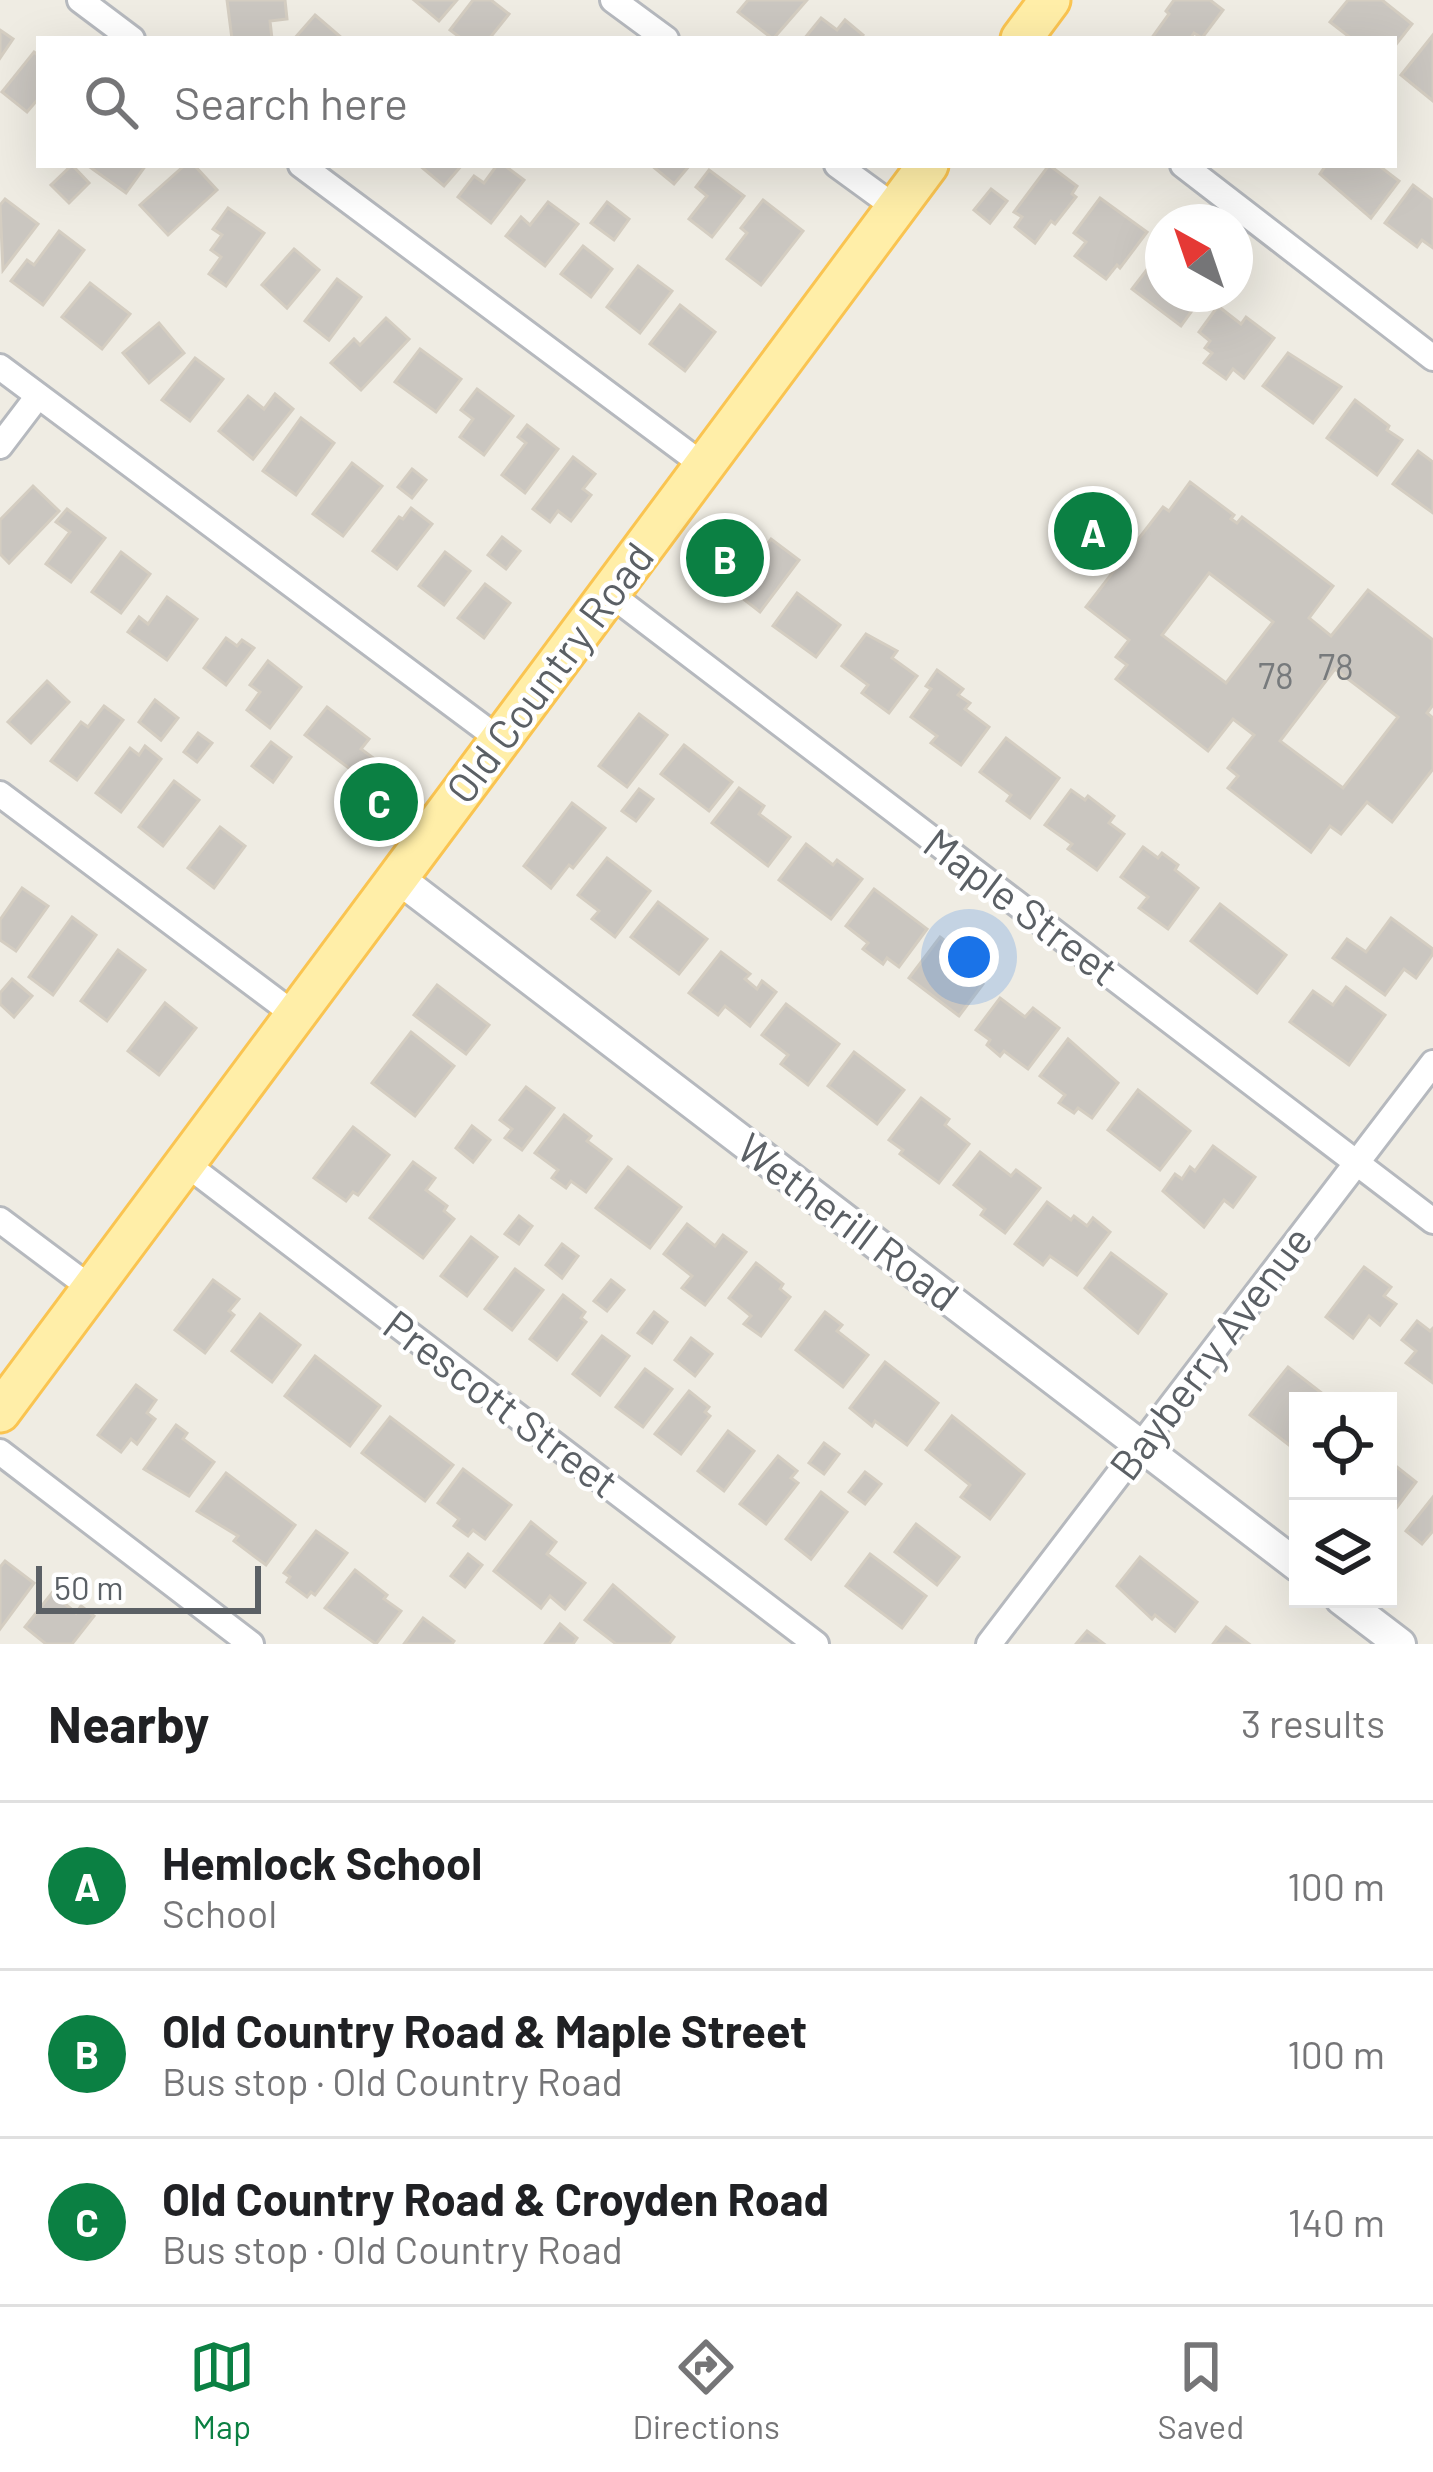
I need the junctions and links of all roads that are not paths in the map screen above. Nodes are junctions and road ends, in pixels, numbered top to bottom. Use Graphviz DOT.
graph roads {
  1 [pos="80,0"];
  2 [pos="613,0"];
  3 [pos="1050,0"];
  4 [pos="128,36"];
  5 [pos="662,36"];
  6 [pos="1024,36"];
  7 [pos="306,168"];
  8 [pos="841,168"];
  9 [pos="926,168"];
  10 [pos="1187,168"];
  11 [pos="896,208"];
  12 [pos="1433,358"];
  13 [pos="0,367"];
  14 [pos="38,396"];
  15 [pos="0,446"];
  16 [pos="704,465"];
  17 [pos="609,593"];
  18 [pos="500,740"];
  19 [pos="0,794"];
  20 [pos="398,878"];
  21 [pos="295,1015"];
  22 [pos="1433,1063"];
  23 [pos="185,1163"];
  24 [pos="1356,1163"];
  25 [pos="0,1220"];
  26 [pos="1433,1221"];
  27 [pos="92,1289"];
  28 [pos="0,1412"];
  29 [pos="1141,1445"];
  30 [pos="0,1452"];
  31 [pos="1289,1559"];
  32 [pos="1354,1608"];
  33 [pos="251,1644"];
  34 [pos="816,1644"];
  35 [pos="989,1644"];
  36 [pos="1400,1644"];
  1 -- 4 [label="street"];
  2 -- 5 [label="street"];
  3 -- 6 [label="main road"];
  7 -- 16 [label="street"];
  8 -- 11 [label="street"];
  9 -- 11 [label="main road, Old Country Road"];
  10 -- 12 [label="street"];
  11 -- 16 [label="main road, Old Country Road"];
  13 -- 14 [label="street"];
  14 -- 15 [label="street"];
  14 -- 18 [label="street"];
  16 -- 17 [label="main road, Old Country Road"];
  17 -- 18 [label="main road, Old Country Road"];
  17 -- 24 [label="street, Maple Street"];
  18 -- 20 [label="main road, Old Country Road"];
  19 -- 21 [label="street"];
  20 -- 21 [label="main road, Old Country Road"];
  20 -- 29 [label="street, Wetherill Road"];
  21 -- 23 [label="main road, Old Country Road"];
  22 -- 24 [label="street, Bayberry Avenue"];
  23 -- 27 [label="main road, Old Country Road"];
  23 -- 34 [label="street, Prescott Street"];
  24 -- 26 [label="street, Maple Street"];
  24 -- 29 [label="street, Bayberry Avenue"];
  25 -- 27 [label="street"];
  27 -- 28 [label="main road, Old Country Road"];
  29 -- 31 [label="street, Wetherill Road"];
  29 -- 35 [label="street, Bayberry Avenue"];
  30 -- 33 [label="street"];
  32 -- 36 [label="street"];
}
